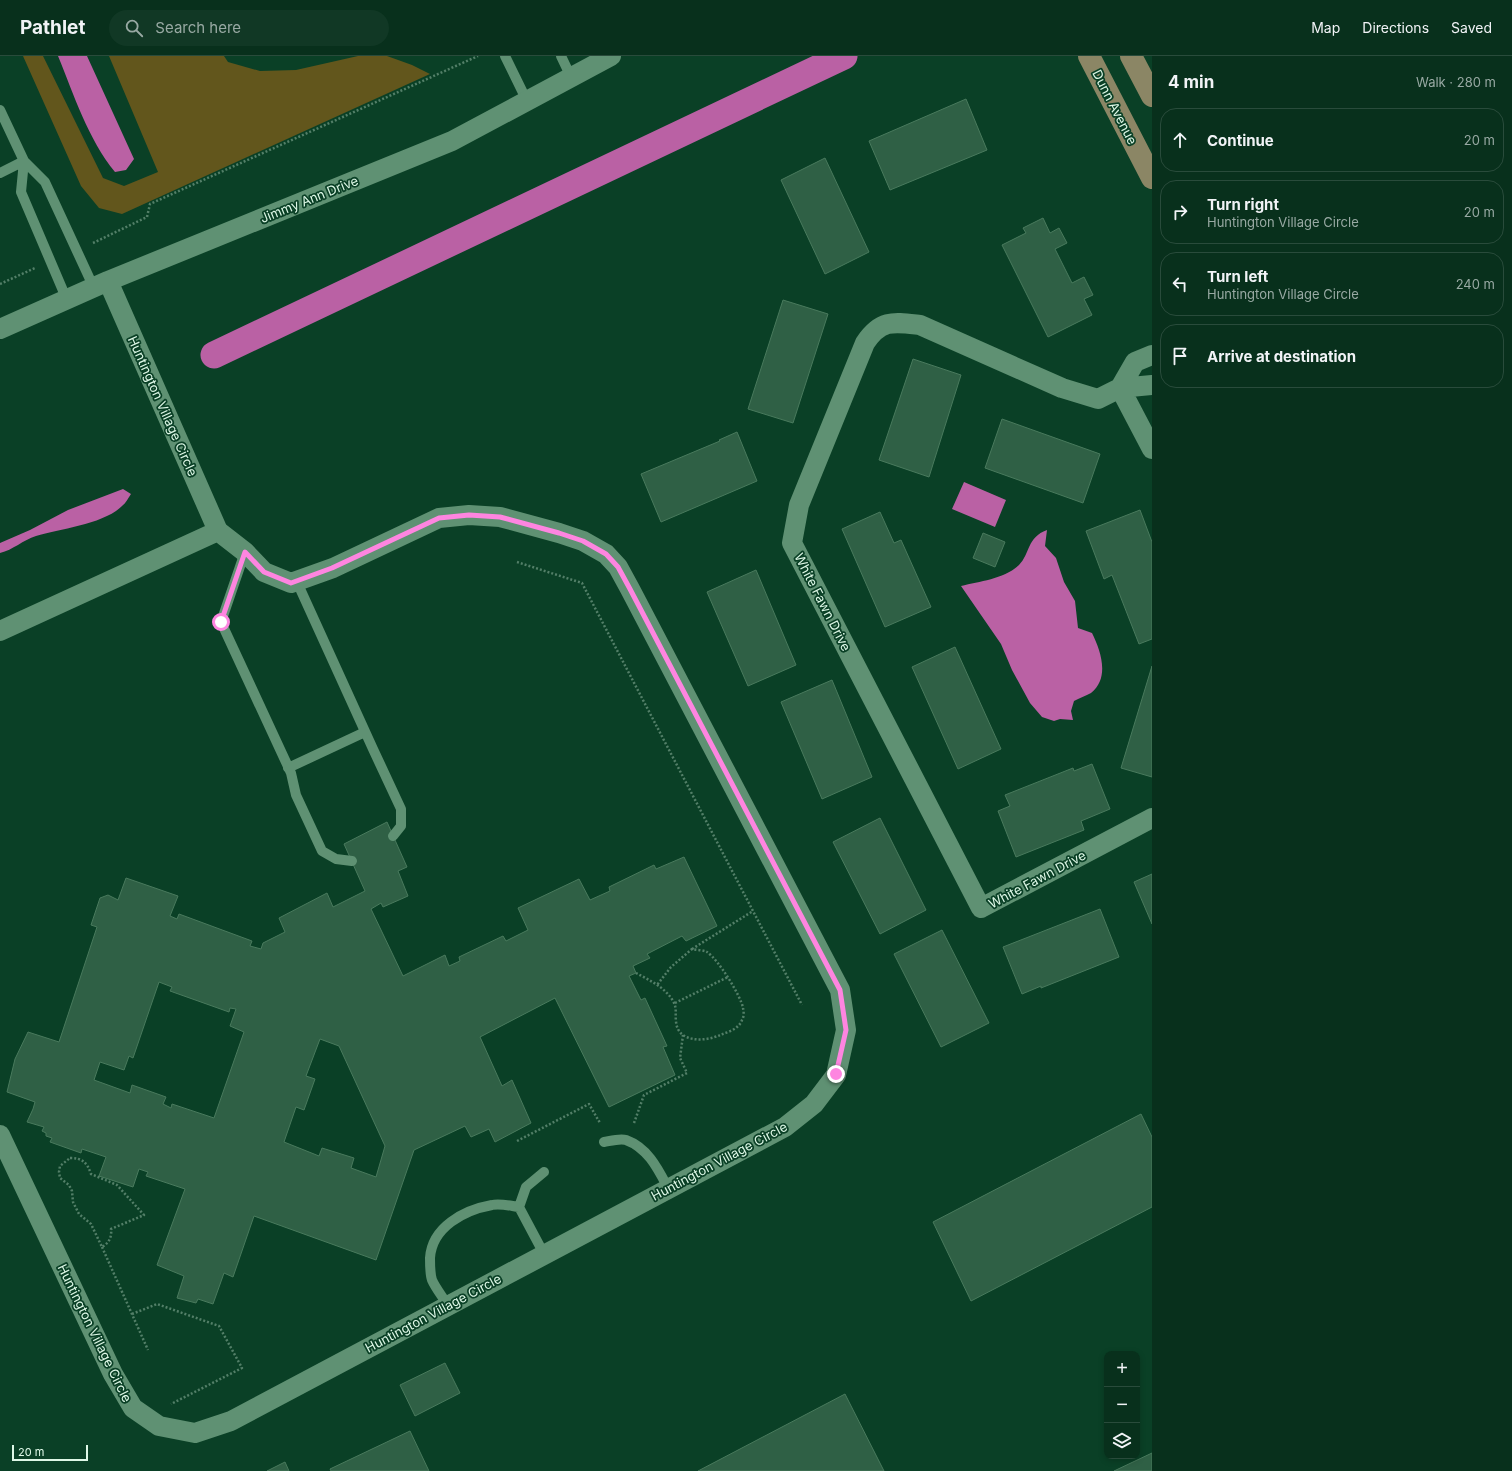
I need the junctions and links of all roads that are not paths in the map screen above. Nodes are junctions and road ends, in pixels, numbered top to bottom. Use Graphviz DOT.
graph roads {
  1 [pos="505,56"];
  2 [pos="561,56"];
  3 [pos="611,56"];
  4 [pos="1089,56"];
  5 [pos="1131,56"];
  6 [pos="571,77"];
  7 [pos="1152,96"];
  8 [pos="527,101"];
  9 [pos="0,110"];
  10 [pos="24,161"];
  11 [pos="0,173"];
  12 [pos="1152,178"];
  13 [pos="101,285"];
  14 [pos="67,300"];
  15 [pos="0,329"];
  16 [pos="1152,355"];
  17 [pos="1152,385"];
  18 [pos="1120,388"];
  19 [pos="1152,449"];
  20 [pos="218,531"];
  21 [pos="245,552"];
  22 [pos="297,582"];
  23 [pos="0,631"];
  24 [pos="365,732"];
  25 [pos="288,768"];
  26 [pos="1152,818"];
  27 [pos="393,836"];
  28 [pos="352,861"];
  29 [pos="0,1135"];
  30 [pos="604,1142"];
  31 [pos="544,1172"];
  32 [pos="668,1188"];
  33 [pos="519,1207"];
  34 [pos="544,1254"];
  35 [pos="448,1306"];
  1 -- 8 [label="lane"];
  2 -- 6 [label="lane"];
  3 -- 6 [label="street, Jimmy Ann Drive"];
  4 -- 12 [label="street, Dunn Avenue"];
  5 -- 7 [label="street"];
  6 -- 8 [label="street, Jimmy Ann Drive"];
  8 -- 13 [label="street, Jimmy Ann Drive"];
  9 -- 10 [label="lane"];
  10 -- 11 [label="lane"];
  10 -- 13 [label="lane"];
  10 -- 14 [label="lane"];
  13 -- 14 [label="street, Jimmy Ann Drive"];
  13 -- 20 [label="street, Huntington Village Circle"];
  14 -- 15 [label="street, Jimmy Ann Drive"];
  16 -- 18 [label="street"];
  17 -- 18 [label="street, White Fawn Drive"];
  18 -- 19 [label="street"];
  18 -- 26 [label="street, White Fawn Drive"];
  20 -- 21 [label="street, Huntington Village Circle"];
  20 -- 23 [label="street"];
  21 -- 22 [label="street, Huntington Village Circle"];
  21 -- 25 [label="lane"];
  22 -- 24 [label="lane"];
  22 -- 32 [label="street, Huntington Village Circle"];
  24 -- 25 [label="lane"];
  24 -- 27 [label="lane"];
  25 -- 28 [label="lane"];
  29 -- 35 [label="street, Huntington Village Circle"];
  30 -- 32 [label="lane"];
  31 -- 33 [label="lane"];
  32 -- 34 [label="street, Huntington Village Circle"];
  33 -- 34 [label="lane"];
  33 -- 35 [label="lane"];
  34 -- 35 [label="street, Huntington Village Circle"];
}
